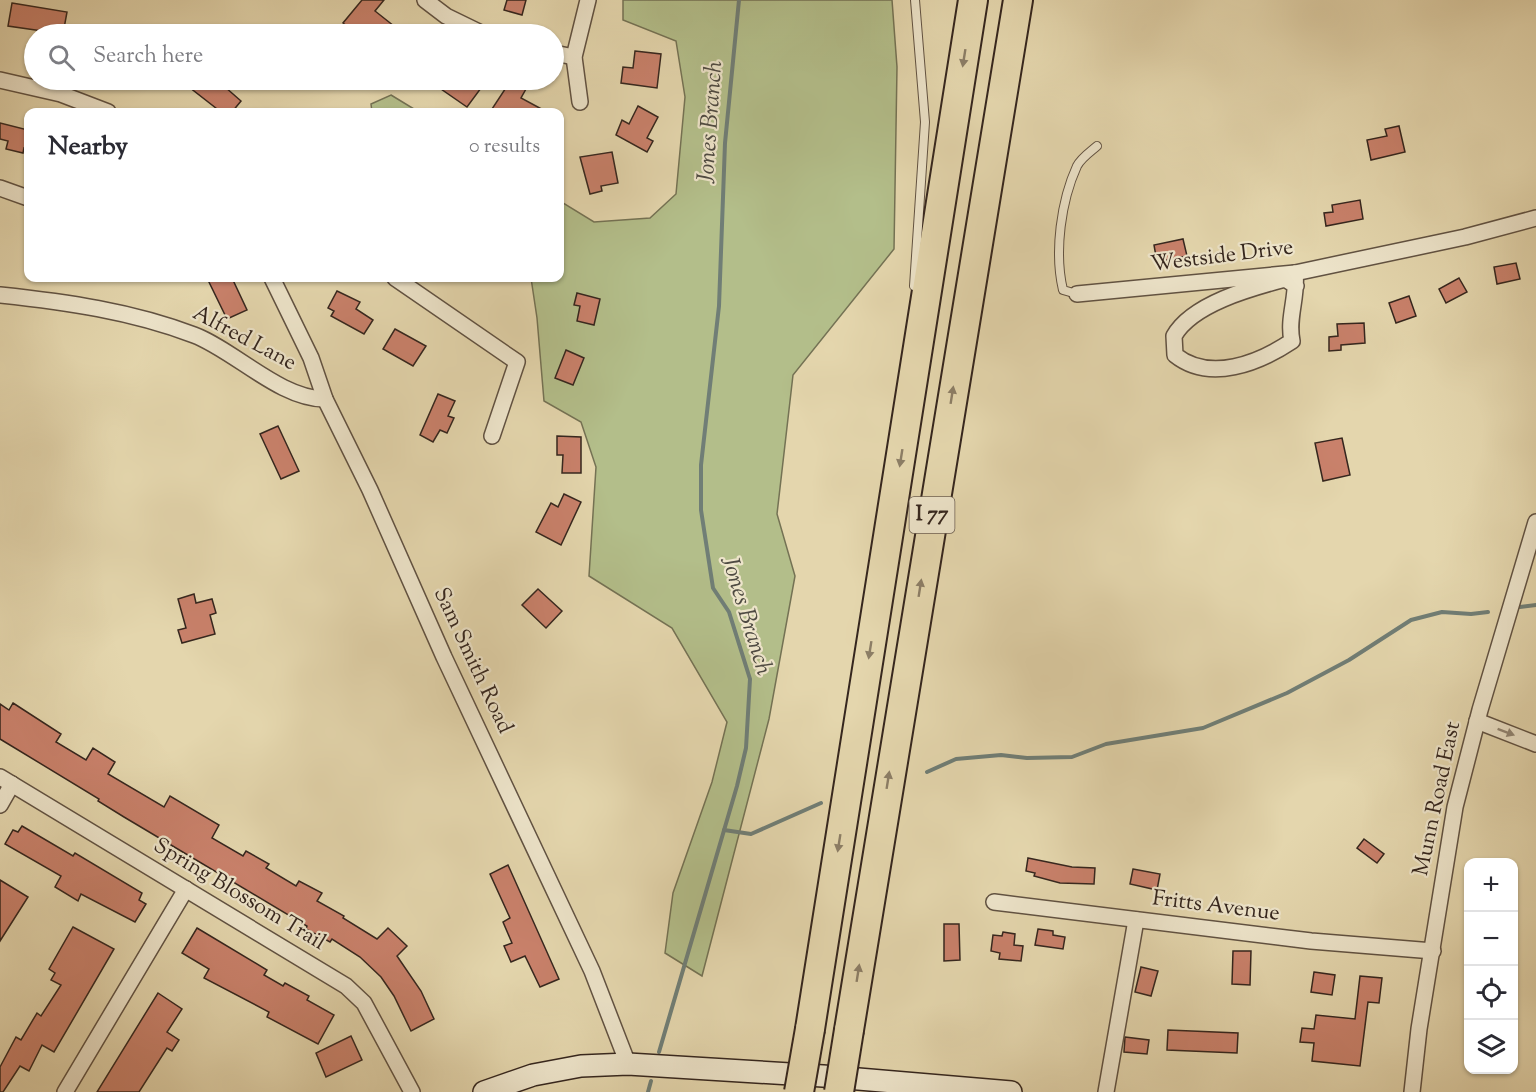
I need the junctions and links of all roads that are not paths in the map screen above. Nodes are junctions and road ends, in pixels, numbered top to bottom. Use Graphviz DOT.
graph roads {
  1 [pos="425,0"];
  2 [pos="588,0"];
  3 [pos="915,0"];
  4 [pos="973,0"];
  5 [pos="1018,0"];
  6 [pos="462,24"];
  7 [pos="564,55"];
  8 [pos="574,57"];
  9 [pos="0,80"];
  10 [pos="24,86"];
  11 [pos="44,90"];
  12 [pos="580,102"];
  13 [pos="98,108"];
  14 [pos="1097,146"];
  15 [pos="0,188"];
  16 [pos="24,197"];
  17 [pos="1536,218"];
  18 [pos="1294,280"];
  19 [pos="274,282"];
  20 [pos="401,282"];
  21 [pos="914,294"];
  22 [pos="1077,294"];
  23 [pos="0,295"];
  24 [pos="914,316"];
  25 [pos="914,372"];
  26 [pos="325,399"];
  27 [pos="492,436"];
  28 [pos="1536,522"];
  29 [pos="1477,721"];
  30 [pos="1536,744"];
  31 [pos="6,781"];
  32 [pos="0,805"];
  33 [pos="186,890"];
  34 [pos="994,902"];
  35 [pos="1136,920"];
  36 [pos="1433,951"];
  37 [pos="628,1065"];
  38 [pos="998,1091"];
  39 [pos="65,1092"];
  40 [pos="412,1092"];
  41 [pos="484,1092"];
  42 [pos="799,1092"];
  43 [pos="839,1092"];
  44 [pos="1106,1092"];
  45 [pos="1412,1092"];
  1 -- 6 [label="street"];
  2 -- 8 [label="street"];
  3 -- 21 [label="lane"];
  4 -- 25 [label="highway, I 77, one-way"];
  43 -- 5 [label="highway, I 77, one-way, bridge"];
  7 -- 8 [label="street"];
  8 -- 12 [label="street"];
  9 -- 10 [label="street"];
  11 -- 13 [label="street"];
  14 -- 22 [label="lane, Westside Drive"];
  15 -- 16 [label="street"];
  17 -- 18 [label="street, Westside Drive"];
  18 -- 18 [label="street"];
  18 -- 22 [label="street, Westside Drive"];
  19 -- 26 [label="street, Sam Smith Road"];
  20 -- 27 [label="street"];
  23 -- 26 [label="street, Alfred Lane"];
  24 -- 25 [label="lane"];
  25 -- 42 [label="highway, I 77, one-way, bridge"];
  26 -- 37 [label="street, Sam Smith Road"];
  28 -- 29 [label="street, Munn Road East"];
  29 -- 30 [label="street, one-way"];
  29 -- 36 [label="street, Munn Road East"];
  31 -- 32 [label="street"];
  31 -- 33 [label="street, Spring Blossom Trail"];
  33 -- 39 [label="street"];
  33 -- 40 [label="street, Spring Blossom Trail"];
  34 -- 35 [label="street, Fritts Avenue"];
  35 -- 36 [label="street, Fritts Avenue"];
  35 -- 44 [label="street"];
  36 -- 45 [label="street, Munn Road East"];
  37 -- 38 [label="street"];
  37 -- 41 [label="street"];
}
